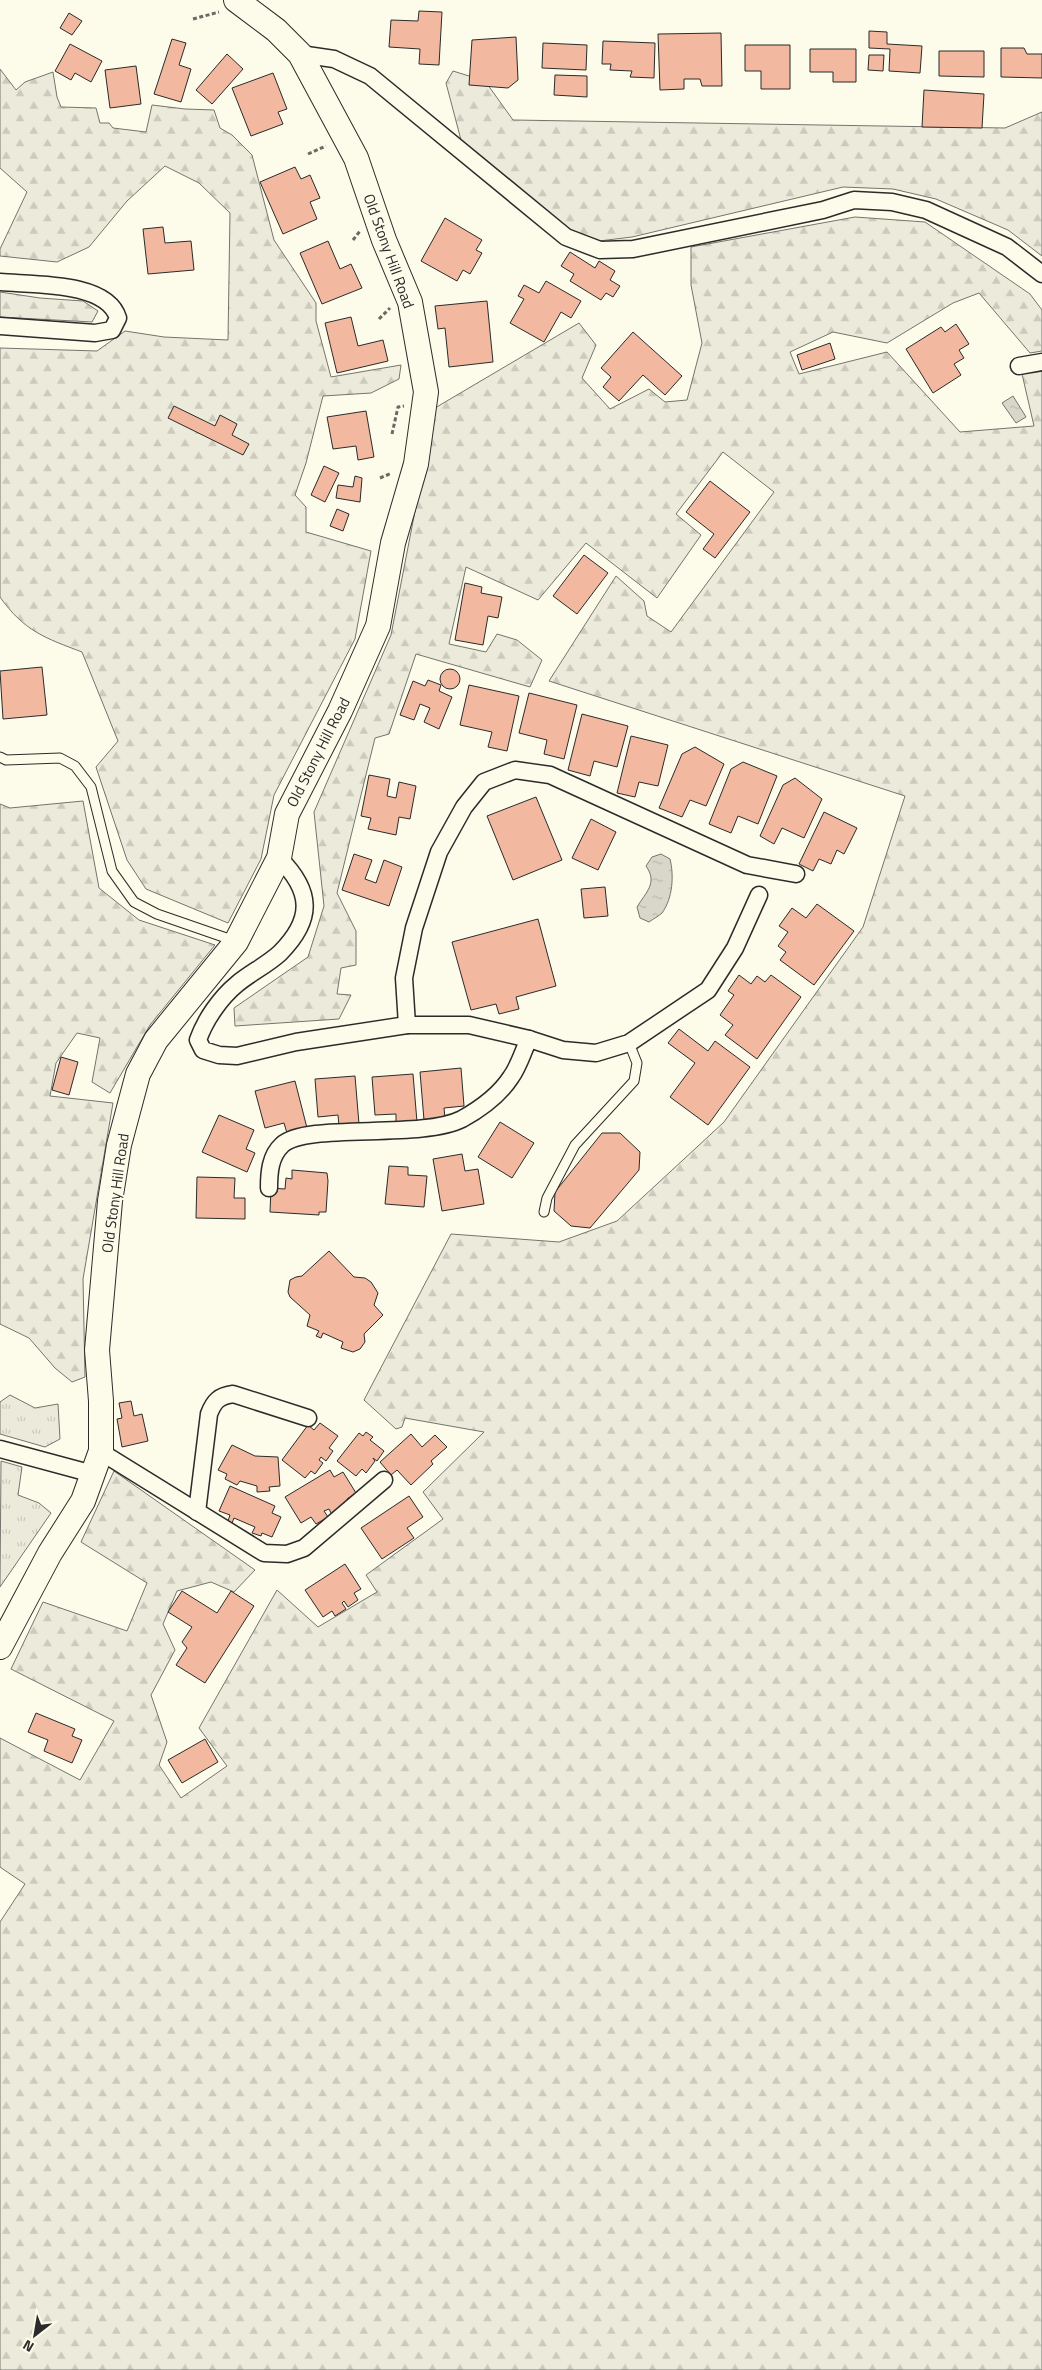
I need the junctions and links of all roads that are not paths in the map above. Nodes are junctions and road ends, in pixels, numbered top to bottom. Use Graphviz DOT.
graph roads {
  1 [pos="236,0"];
  2 [pos="300,54"];
  3 [pos="1042,274"];
  4 [pos="0,282"];
  5 [pos="0,326"];
  6 [pos="1042,362"];
  7 [pos="1019,366"];
  8 [pos="0,757"];
  9 [pos="279,858"];
  10 [pos="796,874"];
  11 [pos="759,895"];
  12 [pos="236,942"];
  13 [pos="407,1024"];
  14 [pos="528,1039"];
  15 [pos="630,1043"];
  16 [pos="269,1188"];
  17 [pos="544,1212"];
  18 [pos="308,1418"];
  19 [pos="0,1449"];
  20 [pos="97,1463"];
  21 [pos="384,1480"];
  22 [pos="198,1512"];
  23 [pos="0,1647"];
  1 -- 2 [label="street, Old Stony Hill Road"];
  2 -- 3 [label="street"];
  2 -- 9 [label="street, Old Stony Hill Road"];
  4 -- 5 [label="street"];
  6 -- 7 [label="street"];
  8 -- 12 [label="lane"];
  9 -- 12 [label="street, Old Stony Hill Road"];
  9 -- 13 [label="street"];
  10 -- 13 [label="street"];
  11 -- 15 [label="street"];
  12 -- 20 [label="street, Old Stony Hill Road"];
  13 -- 14 [label="street"];
  14 -- 15 [label="street"];
  14 -- 16 [label="street"];
  15 -- 17 [label="lane"];
  18 -- 22 [label="street"];
  19 -- 20 [label="street"];
  20 -- 22 [label="street"];
  20 -- 23 [label="street, Old Stony Hill Road"];
  21 -- 22 [label="street"];
}
